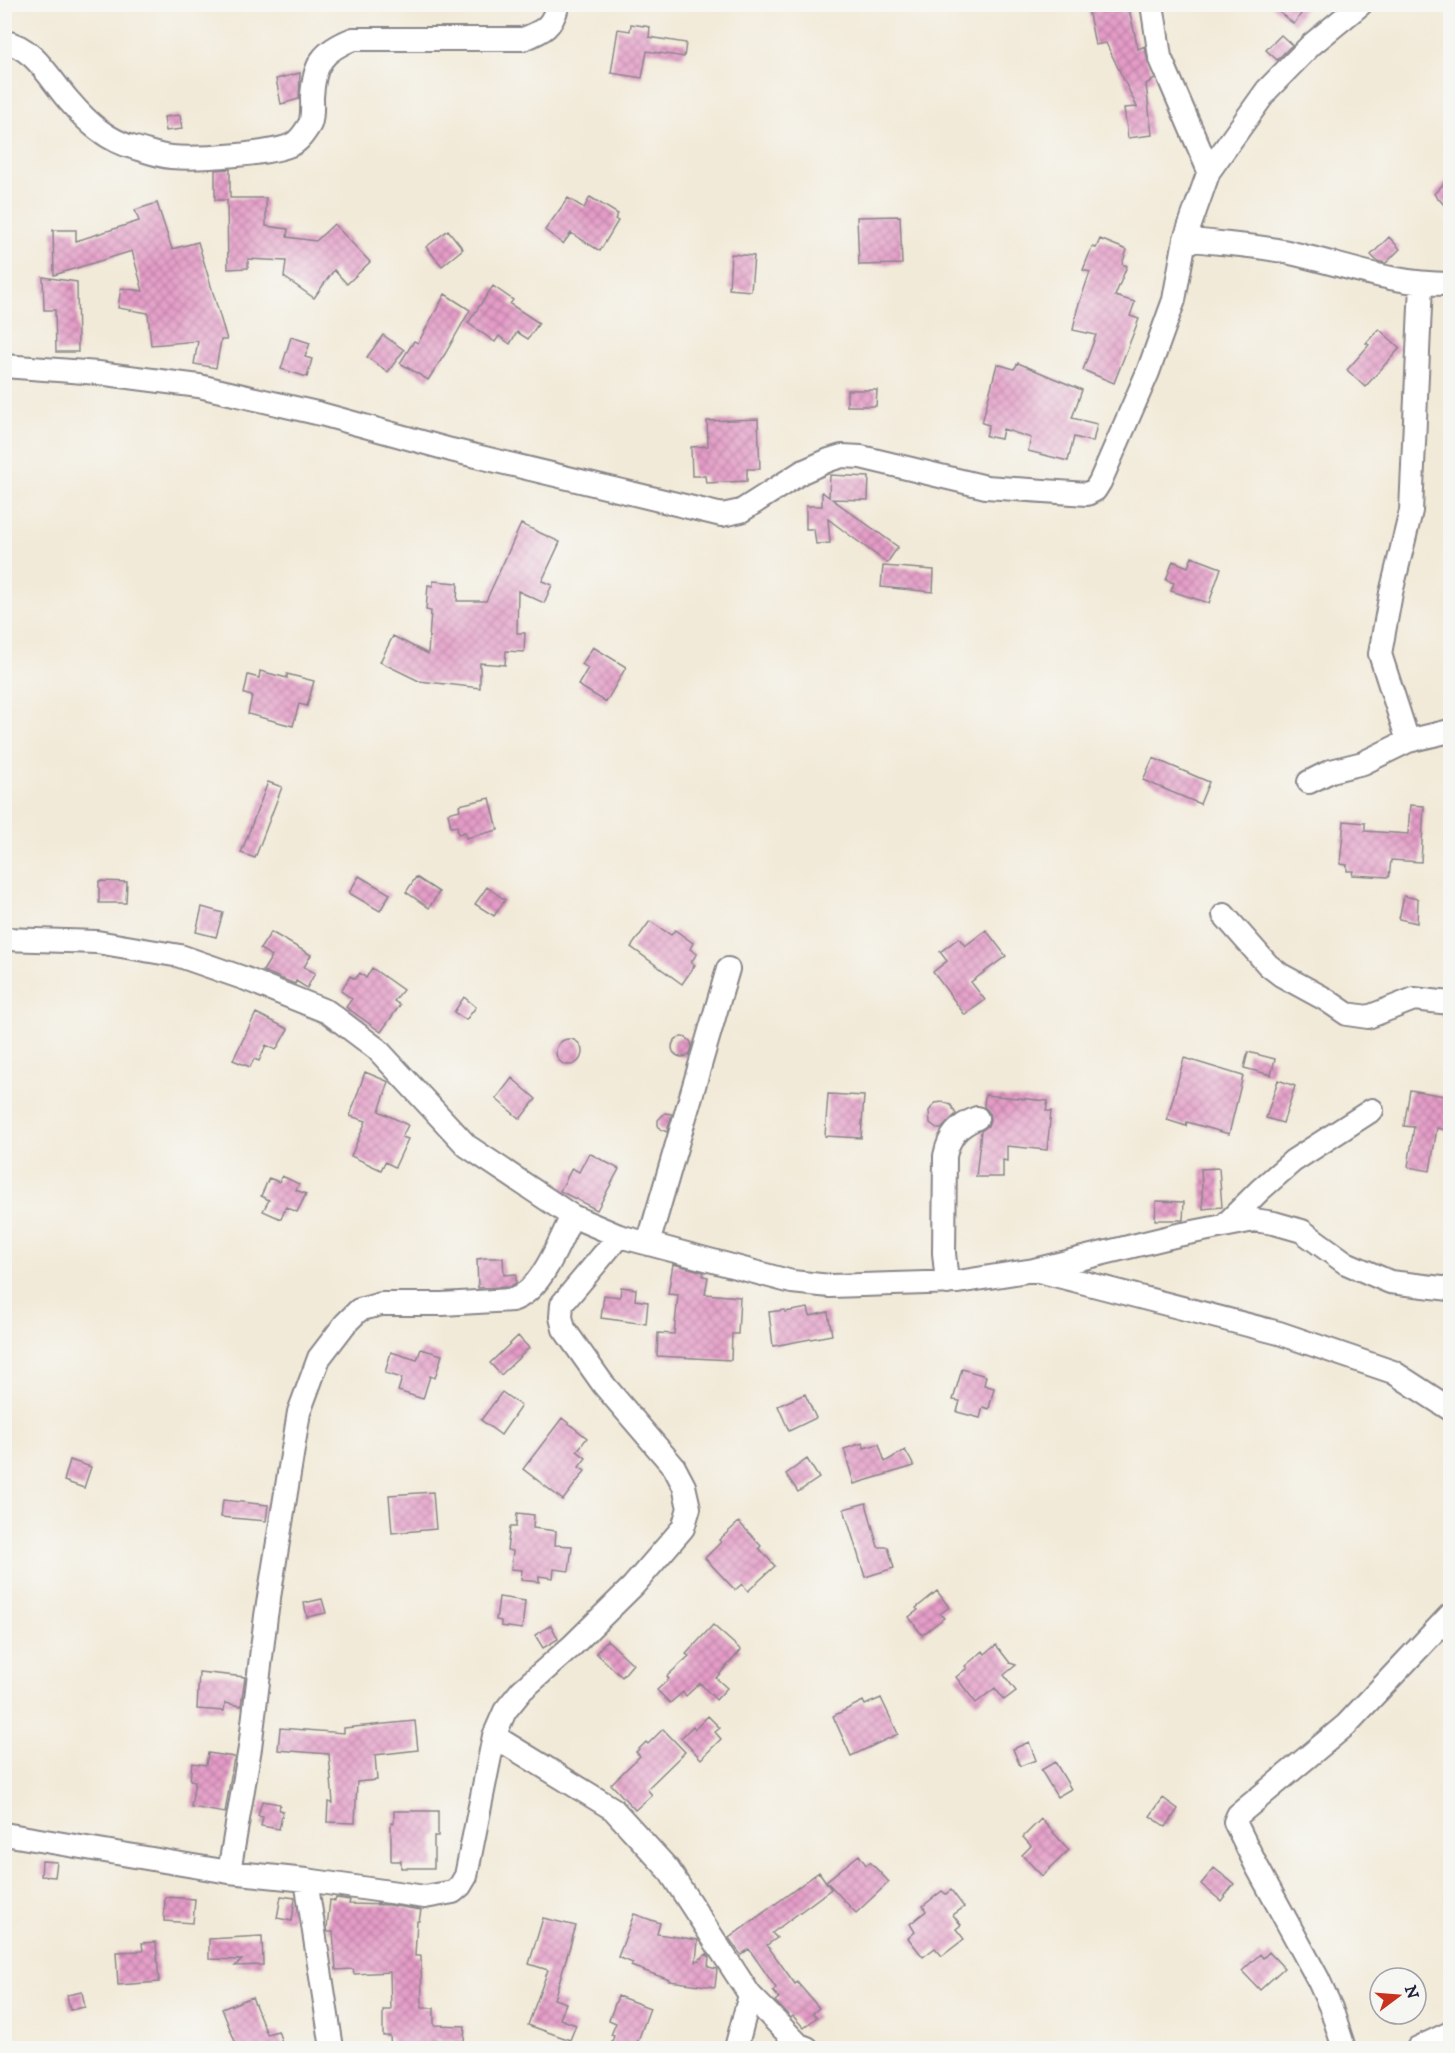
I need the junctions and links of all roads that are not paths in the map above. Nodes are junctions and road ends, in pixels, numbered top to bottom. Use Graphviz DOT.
graph roads {
  1 [pos="558,4"];
  2 [pos="1152,4"];
  3 [pos="1361,4"];
  4 [pos="4,42"];
  5 [pos="1209,171"];
  6 [pos="1185,240"];
  7 [pos="1421,284"];
  8 [pos="1450,284"];
  9 [pos="4,366"];
  10 [pos="1450,731"];
  11 [pos="1408,741"];
  12 [pos="1309,782"];
  13 [pos="1224,915"];
  14 [pos="4,939"];
  15 [pos="728,969"];
  16 [pos="1450,1003"];
  17 [pos="1372,1110"];
  18 [pos="977,1118"];
  19 [pos="572,1216"];
  20 [pos="1226,1225"];
  21 [pos="619,1236"];
  22 [pos="648,1244"];
  23 [pos="1034,1270"];
  24 [pos="947,1283"];
  25 [pos="1450,1289"];
  26 [pos="1450,1409"];
  27 [pos="1450,1615"];
  28 [pos="494,1736"];
  29 [pos="4,1834"];
  30 [pos="229,1872"];
  31 [pos="306,1880"];
  32 [pos="750,1995"];
  33 [pos="1450,2033"];
  34 [pos="332,2049"];
  35 [pos="736,2049"];
  36 [pos="807,2049"];
  37 [pos="1344,2049"];
  38 [pos="1418,2049"];
  1 -- 4 [label="street"];
  2 -- 5 [label="street"];
  3 -- 5 [label="street"];
  5 -- 6 [label="street"];
  6 -- 7 [label="street"];
  6 -- 9 [label="street"];
  7 -- 8 [label="street"];
  7 -- 11 [label="street"];
  10 -- 11 [label="street"];
  11 -- 12 [label="street"];
  13 -- 16 [label="street"];
  14 -- 19 [label="street"];
  15 -- 22 [label="street"];
  17 -- 20 [label="street"];
  18 -- 24 [label="street"];
  19 -- 21 [label="street"];
  19 -- 30 [label="street"];
  20 -- 23 [label="street"];
  20 -- 25 [label="street"];
  21 -- 22 [label="street"];
  21 -- 28 [label="street"];
  22 -- 24 [label="street"];
  23 -- 24 [label="street"];
  23 -- 26 [label="street"];
  27 -- 37 [label="street"];
  28 -- 31 [label="street"];
  28 -- 32 [label="street"];
  29 -- 30 [label="street"];
  30 -- 31 [label="street"];
  31 -- 34 [label="street"];
  32 -- 35 [label="street"];
  32 -- 36 [label="street"];
  33 -- 38 [label="street"];
}
